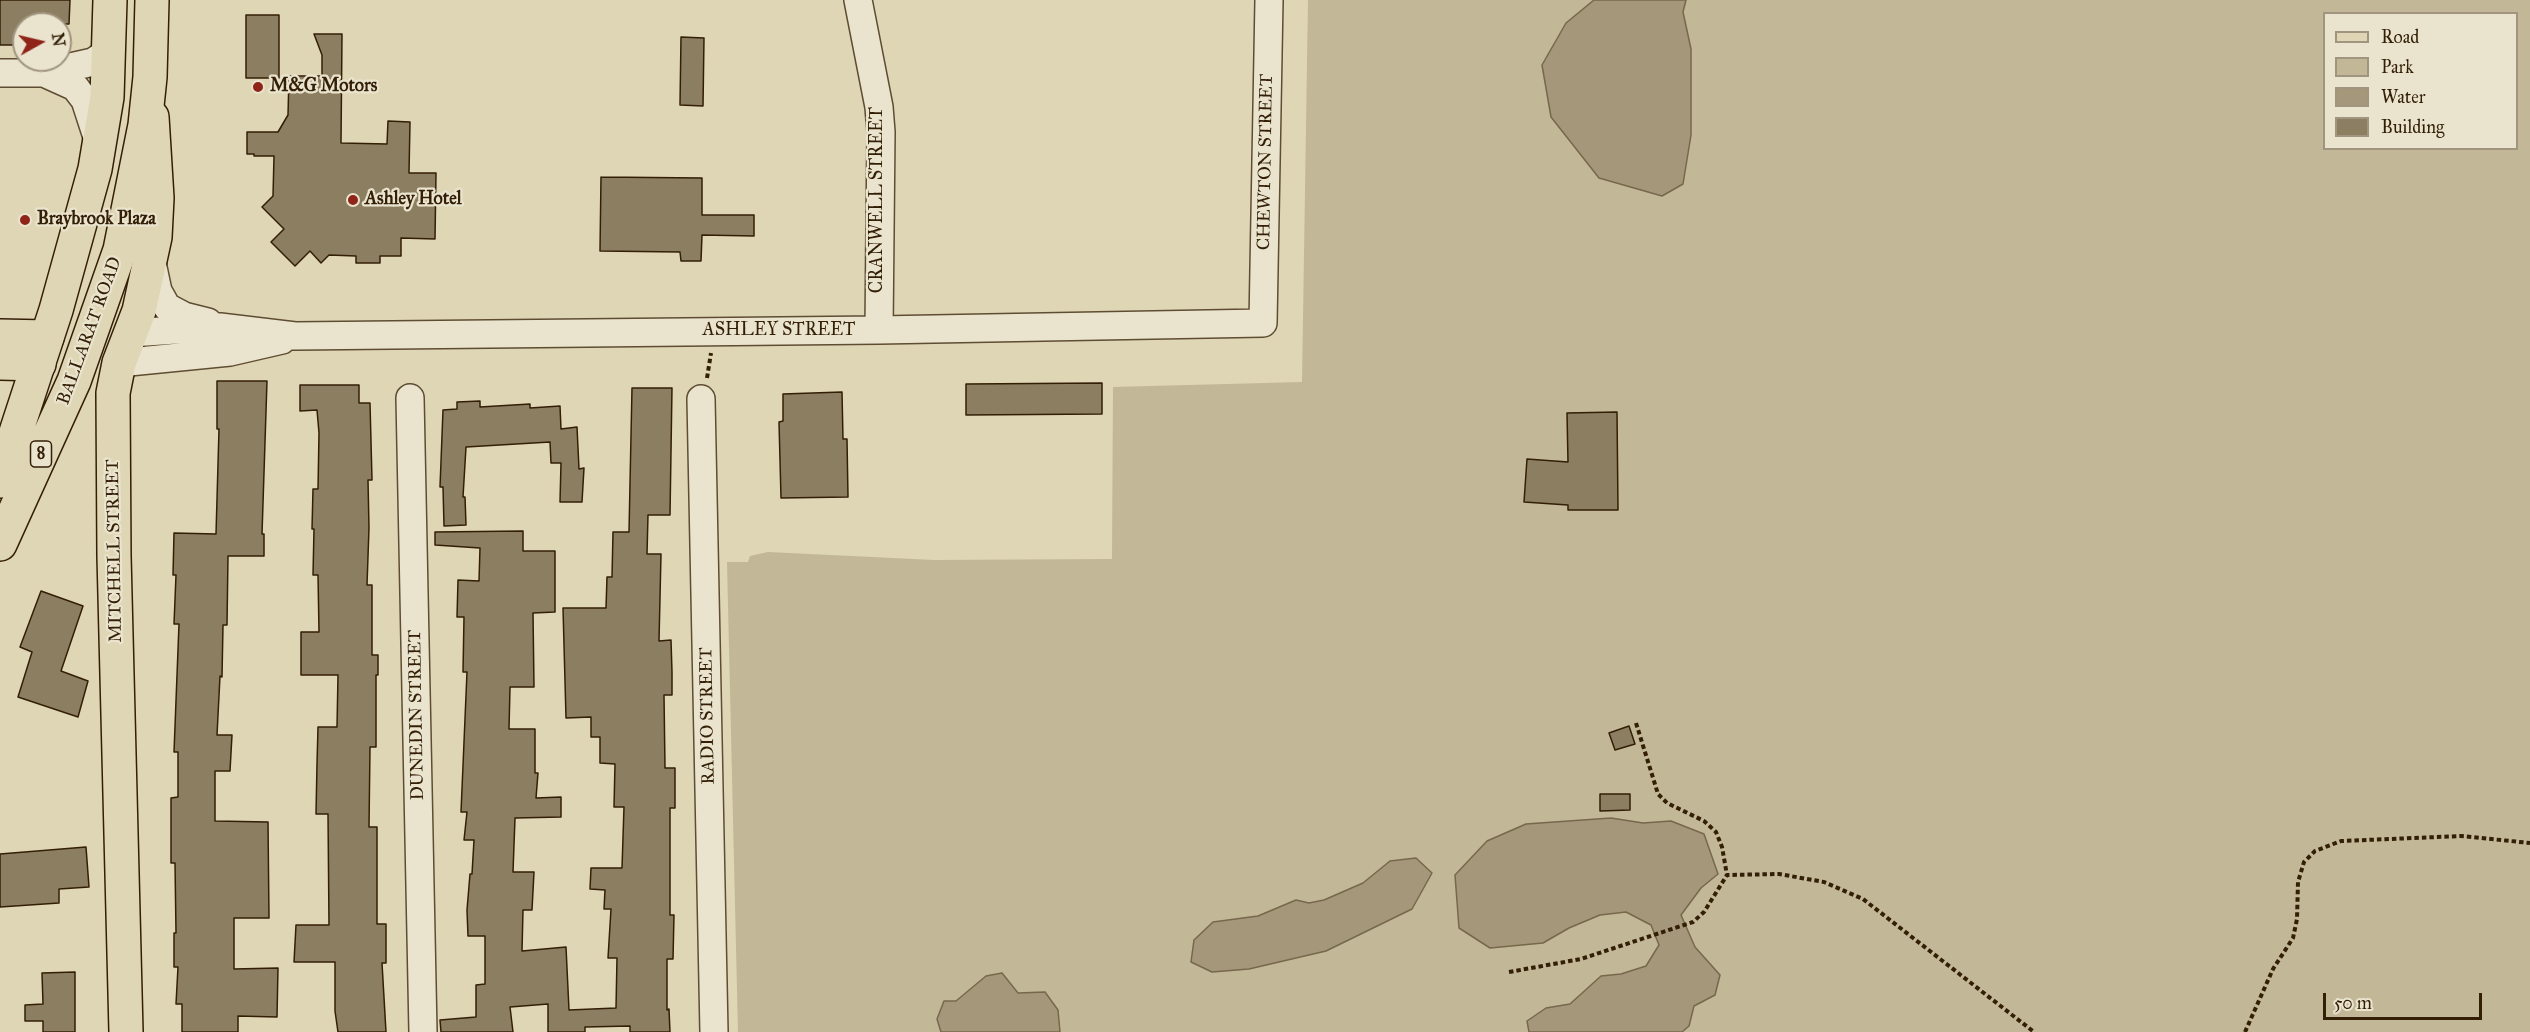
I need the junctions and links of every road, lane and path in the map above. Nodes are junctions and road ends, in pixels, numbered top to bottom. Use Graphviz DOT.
graph roads {
  1 [pos="110,0"];
  2 [pos="152,0"];
  3 [pos="858,0"];
  4 [pos="1269,0"];
  5 [pos="110,43"];
  6 [pos="0,73"];
  7 [pos="44,73"];
  8 [pos="150,77"];
  9 [pos="100,145"];
  10 [pos="151,257"];
  11 [pos="1263,323"];
  12 [pos="227,327"];
  13 [pos="879,330"];
  14 [pos="712,331"];
  15 [pos="132,333"];
  16 [pos="0,336"];
  17 [pos="295,336"];
  18 [pos="43,350"];
  19 [pos="86,350"];
  20 [pos="0,363"];
  21 [pos="119,363"];
  22 [pos="410,398"];
  23 [pos="701,399"];
  24 [pos="0,481"];
  25 [pos="0,544"];
  26 [pos="1636,723"];
  27 [pos="2530,843"];
  28 [pos="1727,875"];
  29 [pos="1509,972"];
  30 [pos="126,1032"];
  31 [pos="423,1032"];
  32 [pos="714,1032"];
  33 [pos="2034,1032"];
  34 [pos="2244,1032"];
  1 -- 5 [label="main road, BALLARAT ROAD / 8"];
  2 -- 8 [label="main road, BALLARAT ROAD / 8"];
  3 -- 13 [label="street, CRANWELL STREET"];
  4 -- 11 [label="street, CHEWTON STREET"];
  5 -- 7 [label="street"];
  5 -- 9 [label="main road, BALLARAT ROAD / 8"];
  6 -- 7 [label="street"];
  7 -- 9 [label="street"];
  8 -- 10 [label="main road, MITCHELL STREET"];
  8 -- 19 [label="main road, BALLARAT ROAD / 8"];
  9 -- 18 [label="main road, BALLARAT ROAD / 8"];
  10 -- 12 [label="street"];
  10 -- 15 [label="main road, MITCHELL STREET"];
  11 -- 13 [label="street, ASHLEY STREET"];
  12 -- 15 [label="street, ASHLEY STREET"];
  12 -- 17 [label="street, ASHLEY STREET"];
  13 -- 14 [label="street, ASHLEY STREET"];
  14 -- 17 [label="street, ASHLEY STREET"];
  14 -- 23 [label="path"];
  15 -- 19 [label="main road, ASHLEY STREET"];
  15 -- 21 [label="main road, MITCHELL STREET"];
  16 -- 18 [label="main road, ASHLEY STREET"];
  17 -- 21 [label="street, ASHLEY STREET"];
  18 -- 19 [label="main road, ASHLEY STREET"];
  18 -- 20 [label="main road, ASHLEY STREET"];
  18 -- 24 [label="main road, BALLARAT ROAD / 8"];
  19 -- 21 [label="main road, ASHLEY STREET"];
  19 -- 25 [label="main road, BALLARAT ROAD / 8"];
  21 -- 30 [label="main road, MITCHELL STREET"];
  22 -- 31 [label="street, DUNEDIN STREET"];
  23 -- 32 [label="street, RADIO STREET"];
  26 -- 28 [label="path"];
  27 -- 34 [label="path"];
  28 -- 29 [label="path"];
  28 -- 33 [label="path"];
}
